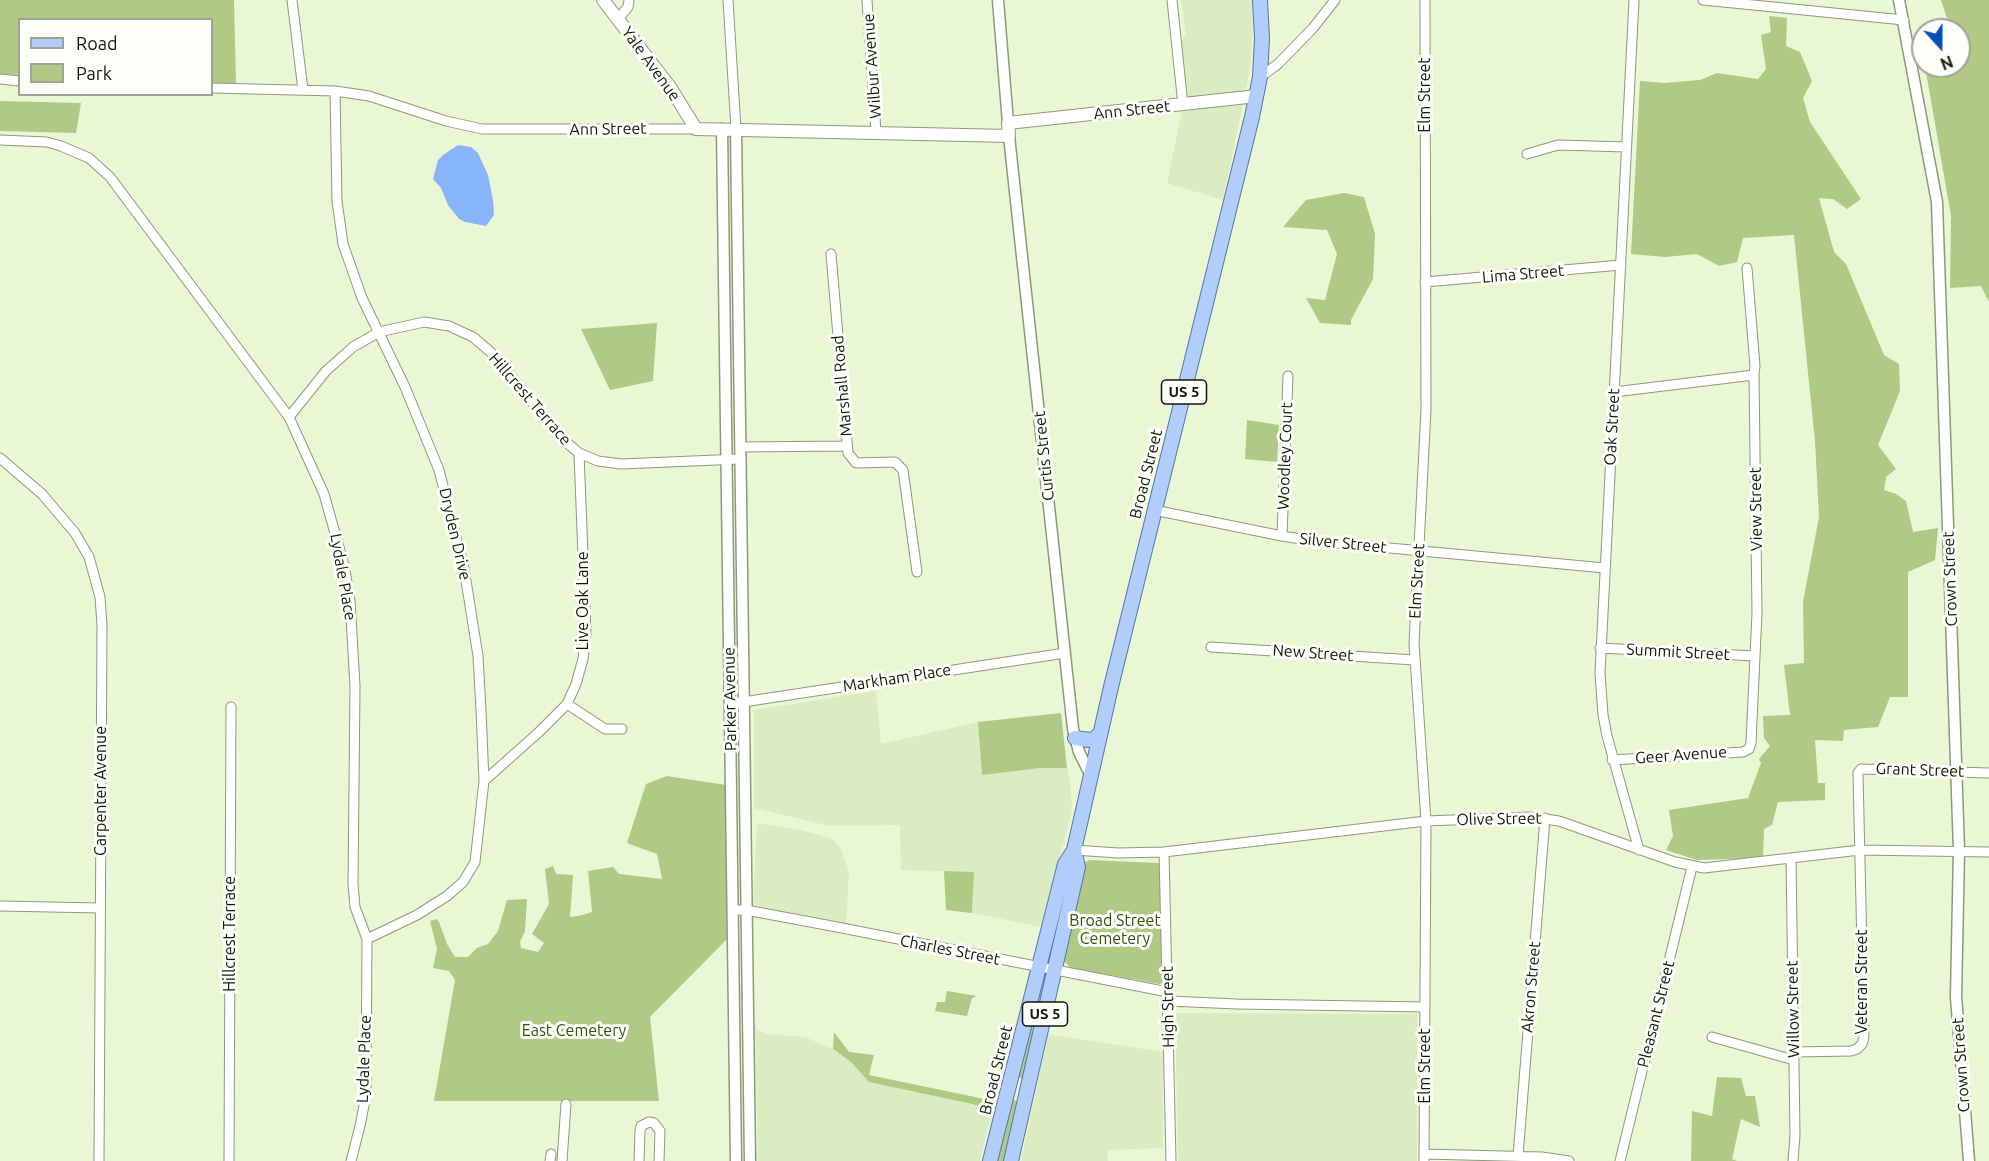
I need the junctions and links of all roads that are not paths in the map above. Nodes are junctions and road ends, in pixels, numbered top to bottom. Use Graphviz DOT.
graph roads {
  1 [pos="292,0"];
  2 [pos="603,0"];
  3 [pos="629,0"];
  4 [pos="728,0"];
  5 [pos="867,0"];
  6 [pos="998,0"];
  7 [pos="1172,0"];
  8 [pos="1260,0"];
  9 [pos="1335,0"];
  10 [pos="1425,0"];
  11 [pos="1635,0"];
  12 [pos="1703,0"];
  13 [pos="1899,0"];
  14 [pos="1766,3"];
  15 [pos="618,19"];
  16 [pos="1904,20"];
  17 [pos="1260,77"];
  18 [pos="0,79"];
  19 [pos="18,81"];
  20 [pos="213,88"];
  21 [pos="303,90"];
  22 [pos="335,91"];
  23 [pos="1257,96"];
  24 [pos="1183,105"];
  25 [pos="696,129"];
  26 [pos="722,129"];
  27 [pos="736,129"];
  28 [pos="1009,130"];
  29 [pos="876,132"];
  30 [pos="0,140"];
  31 [pos="1626,147"];
  32 [pos="1527,154"];
  33 [pos="723,246"];
  34 [pos="737,246"];
  35 [pos="831,254"];
  36 [pos="1621,265"];
  37 [pos="1747,268"];
  38 [pos="1425,282"];
  39 [pos="379,332"];
  40 [pos="725,351"];
  41 [pos="739,351"];
  42 [pos="1754,375"];
  43 [pos="1288,376"];
  44 [pos="1614,392"];
  45 [pos="289,417"];
  46 [pos="847,446"];
  47 [pos="579,453"];
  48 [pos="740,453"];
  49 [pos="0,458"];
  50 [pos="726,459"];
  51 [pos="1154,510"];
  52 [pos="1282,536"];
  53 [pos="1419,551"];
  54 [pos="1605,568"];
  55 [pos="916,572"];
  56 [pos="728,582"];
  57 [pos="742,582"];
  58 [pos="1211,646"];
  59 [pos="1600,648"];
  60 [pos="1065,653"];
  61 [pos="1755,656"];
  62 [pos="1414,660"];
  63 [pos="743,702"];
  64 [pos="567,704"];
  65 [pos="730,704"];
  66 [pos="231,707"];
  67 [pos="622,729"];
  68 [pos="1100,734"];
  69 [pos="1075,738"];
  70 [pos="1749,749"];
  71 [pos="1612,760"];
  72 [pos="1957,771"];
  73 [pos="1989,772"];
  74 [pos="1090,774"];
  75 [pos="484,781"];
  76 [pos="731,816"];
  77 [pos="745,816"];
  78 [pos="1545,818"];
  79 [pos="1426,820"];
  80 [pos="1074,850"];
  81 [pos="1638,850"];
  82 [pos="1860,850"];
  83 [pos="1959,851"];
  84 [pos="1164,852"];
  85 [pos="1989,852"];
  86 [pos="1791,858"];
  87 [pos="1692,867"];
  88 [pos="0,906"];
  89 [pos="100,908"];
  90 [pos="733,910"];
  91 [pos="746,910"];
  92 [pos="367,939"];
  93 [pos="1039,967"];
  94 [pos="1055,970"];
  95 [pos="1168,997"];
  96 [pos="1425,1006"];
  97 [pos="1712,1037"];
  98 [pos="748,1045"];
  99 [pos="735,1046"];
  100 [pos="1794,1056"];
  101 [pos="1008,1087"];
  102 [pos="1028,1092"];
  103 [pos="566,1104"];
  104 [pos="1518,1156"];
  105 [pos="1424,1158"];
  106 [pos="99,1161"];
  107 [pos="229,1161"];
  108 [pos="351,1161"];
  109 [pos="562,1161"];
  110 [pos="639,1161"];
  111 [pos="659,1161"];
  112 [pos="736,1161"];
  113 [pos="750,1161"];
  114 [pos="990,1161"];
  115 [pos="1011,1161"];
  116 [pos="1171,1161"];
  117 [pos="1569,1161"];
  118 [pos="1620,1161"];
  119 [pos="1793,1161"];
  120 [pos="1968,1161"];
  1 -- 21 [label="street"];
  2 -- 15 [label="main road, Yale Avenue"];
  3 -- 15 [label="street"];
  4 -- 27 [label="street"];
  5 -- 29 [label="street, Wilbur Avenue"];
  6 -- 28 [label="street, Curtis Street"];
  7 -- 24 [label="street"];
  8 -- 17 [label="main road, Broad Street / US 5"];
  9 -- 17 [label="street"];
  10 -- 38 [label="street, Elm Street"];
  11 -- 31 [label="street, Oak Street"];
  12 -- 14 [label="street"];
  13 -- 16 [label="street, Crown Street"];
  14 -- 16 [label="street"];
  15 -- 25 [label="main road, Yale Avenue"];
  16 -- 72 [label="street, Crown Street"];
  17 -- 23 [label="main road, Broad Street / US 5"];
  18 -- 19 [label="street"];
  20 -- 21 [label="street, Ann Street"];
  21 -- 22 [label="street, Ann Street"];
  22 -- 25 [label="street, Ann Street"];
  22 -- 39 [label="street, Dryden Drive"];
  23 -- 24 [label="main road, Ann Street"];
  23 -- 51 [label="main road, Broad Street / US 5"];
  24 -- 28 [label="main road, Ann Street"];
  25 -- 26 [label="main road, Ann Street"];
  26 -- 27 [label="main road, Ann Street"];
  26 -- 33 [label="street, Parker Avenue"];
  27 -- 29 [label="main road, Ann Street"];
  27 -- 34 [label="street, Parker Avenue"];
  28 -- 29 [label="main road, Ann Street"];
  28 -- 60 [label="street, Curtis Street"];
  30 -- 45 [label="street, Lydale Place"];
  31 -- 32 [label="street"];
  31 -- 36 [label="street, Oak Street"];
  33 -- 34 [label="street"];
  33 -- 40 [label="street, Parker Avenue"];
  34 -- 41 [label="street, Parker Avenue"];
  35 -- 46 [label="street, Marshall Road"];
  36 -- 38 [label="street, Lima Street"];
  36 -- 44 [label="street, Oak Street"];
  37 -- 42 [label="street, View Street"];
  38 -- 53 [label="street, Elm Street"];
  39 -- 45 [label="street, Hillcrest Terrace"];
  39 -- 47 [label="street, Hillcrest Terrace"];
  39 -- 75 [label="street, Dryden Drive"];
  40 -- 41 [label="street"];
  40 -- 50 [label="street, Parker Avenue"];
  41 -- 48 [label="street, Parker Avenue"];
  42 -- 44 [label="street"];
  42 -- 61 [label="street, View Street"];
  43 -- 52 [label="street, Woodley Court"];
  44 -- 54 [label="street, Oak Street"];
  45 -- 92 [label="street, Lydale Place"];
  46 -- 48 [label="street, Marshall Road"];
  46 -- 55 [label="street"];
  47 -- 50 [label="street, Hillcrest Terrace"];
  47 -- 64 [label="street, Live Oak Lane"];
  48 -- 50 [label="street, Hillcrest Terrace"];
  48 -- 57 [label="street, Parker Avenue"];
  49 -- 89 [label="street, Carpenter Avenue"];
  50 -- 56 [label="street, Parker Avenue"];
  51 -- 52 [label="street, Silver Street"];
  51 -- 68 [label="main road, Broad Street / US 5"];
  52 -- 53 [label="street, Silver Street"];
  53 -- 54 [label="street, Silver Street"];
  53 -- 62 [label="street, Elm Street"];
  54 -- 59 [label="street, Oak Street"];
  56 -- 57 [label="street"];
  56 -- 65 [label="street, Parker Avenue"];
  57 -- 63 [label="street, Parker Avenue"];
  58 -- 62 [label="street, New Street"];
  59 -- 61 [label="street, Summit Street"];
  59 -- 71 [label="street, Oak Street"];
  60 -- 63 [label="street, Markham Place"];
  60 -- 69 [label="street, Curtis Street"];
  61 -- 70 [label="street, View Street"];
  62 -- 79 [label="street, Elm Street"];
  63 -- 65 [label="street, Markham Place"];
  63 -- 77 [label="street, Parker Avenue"];
  64 -- 67 [label="street"];
  64 -- 75 [label="street, Live Oak Lane"];
  65 -- 76 [label="street, Parker Avenue"];
  66 -- 107 [label="street, Hillcrest Terrace"];
  68 -- 69 [label="main road"];
  68 -- 74 [label="main road, Broad Street / US 5"];
  69 -- 74 [label="street, Curtis Street"];
  70 -- 71 [label="street, Geer Avenue"];
  71 -- 81 [label="street, Oak Street"];
  72 -- 73 [label="street, Grant Street"];
  72 -- 82 [label="street, Grant Street"];
  72 -- 83 [label="street, Crown Street"];
  74 -- 80 [label="main road, Broad Street / US 5"];
  75 -- 92 [label="street, Dryden Drive"];
  76 -- 77 [label="street"];
  76 -- 90 [label="street, Parker Avenue"];
  77 -- 91 [label="street, Parker Avenue"];
  78 -- 79 [label="street, Olive Street"];
  78 -- 81 [label="street, Olive Street"];
  78 -- 104 [label="street, Akron Street"];
  79 -- 84 [label="street, Olive Street"];
  79 -- 96 [label="street, Elm Street"];
  80 -- 84 [label="street, Olive Street"];
  80 -- 93 [label="main road, Broad Street / US 5"];
  80 -- 94 [label="main road, Broad Street / US 5"];
  81 -- 87 [label="street, Olive Street"];
  82 -- 83 [label="street, Olive Street"];
  82 -- 86 [label="street, Olive Street"];
  82 -- 100 [label="street, Veteran Street"];
  83 -- 85 [label="street, Olive Street"];
  83 -- 120 [label="street, Crown Street"];
  84 -- 95 [label="street, High Street"];
  86 -- 87 [label="street, Olive Street"];
  86 -- 100 [label="street, Willow Street"];
  87 -- 118 [label="street, Pleasant Street"];
  88 -- 89 [label="street"];
  89 -- 106 [label="street, Carpenter Avenue"];
  90 -- 91 [label="street, Charles Street"];
  90 -- 99 [label="street, Parker Avenue"];
  91 -- 93 [label="street, Charles Street"];
  91 -- 98 [label="street, Parker Avenue"];
  92 -- 108 [label="street, Lydale Place"];
  93 -- 94 [label="street, Charles Street"];
  93 -- 101 [label="main road, Broad Street / US 5"];
  94 -- 95 [label="street, Charles Street"];
  94 -- 102 [label="main road, Broad Street / US 5"];
  95 -- 96 [label="street, Charles Street"];
  95 -- 116 [label="street, High Street"];
  96 -- 105 [label="street, Elm Street"];
  97 -- 100 [label="street"];
  98 -- 99 [label="street"];
  98 -- 113 [label="street, Parker Avenue"];
  99 -- 112 [label="street, Parker Avenue"];
  100 -- 119 [label="street, Willow Street"];
  101 -- 102 [label="main road"];
  101 -- 114 [label="main road, Broad Street / US 5"];
  102 -- 115 [label="main road, Broad Street / US 5"];
  103 -- 109 [label="street"];
  104 -- 105 [label="street"];
  104 -- 117 [label="street"];
  110 -- 111 [label="street"];
}
